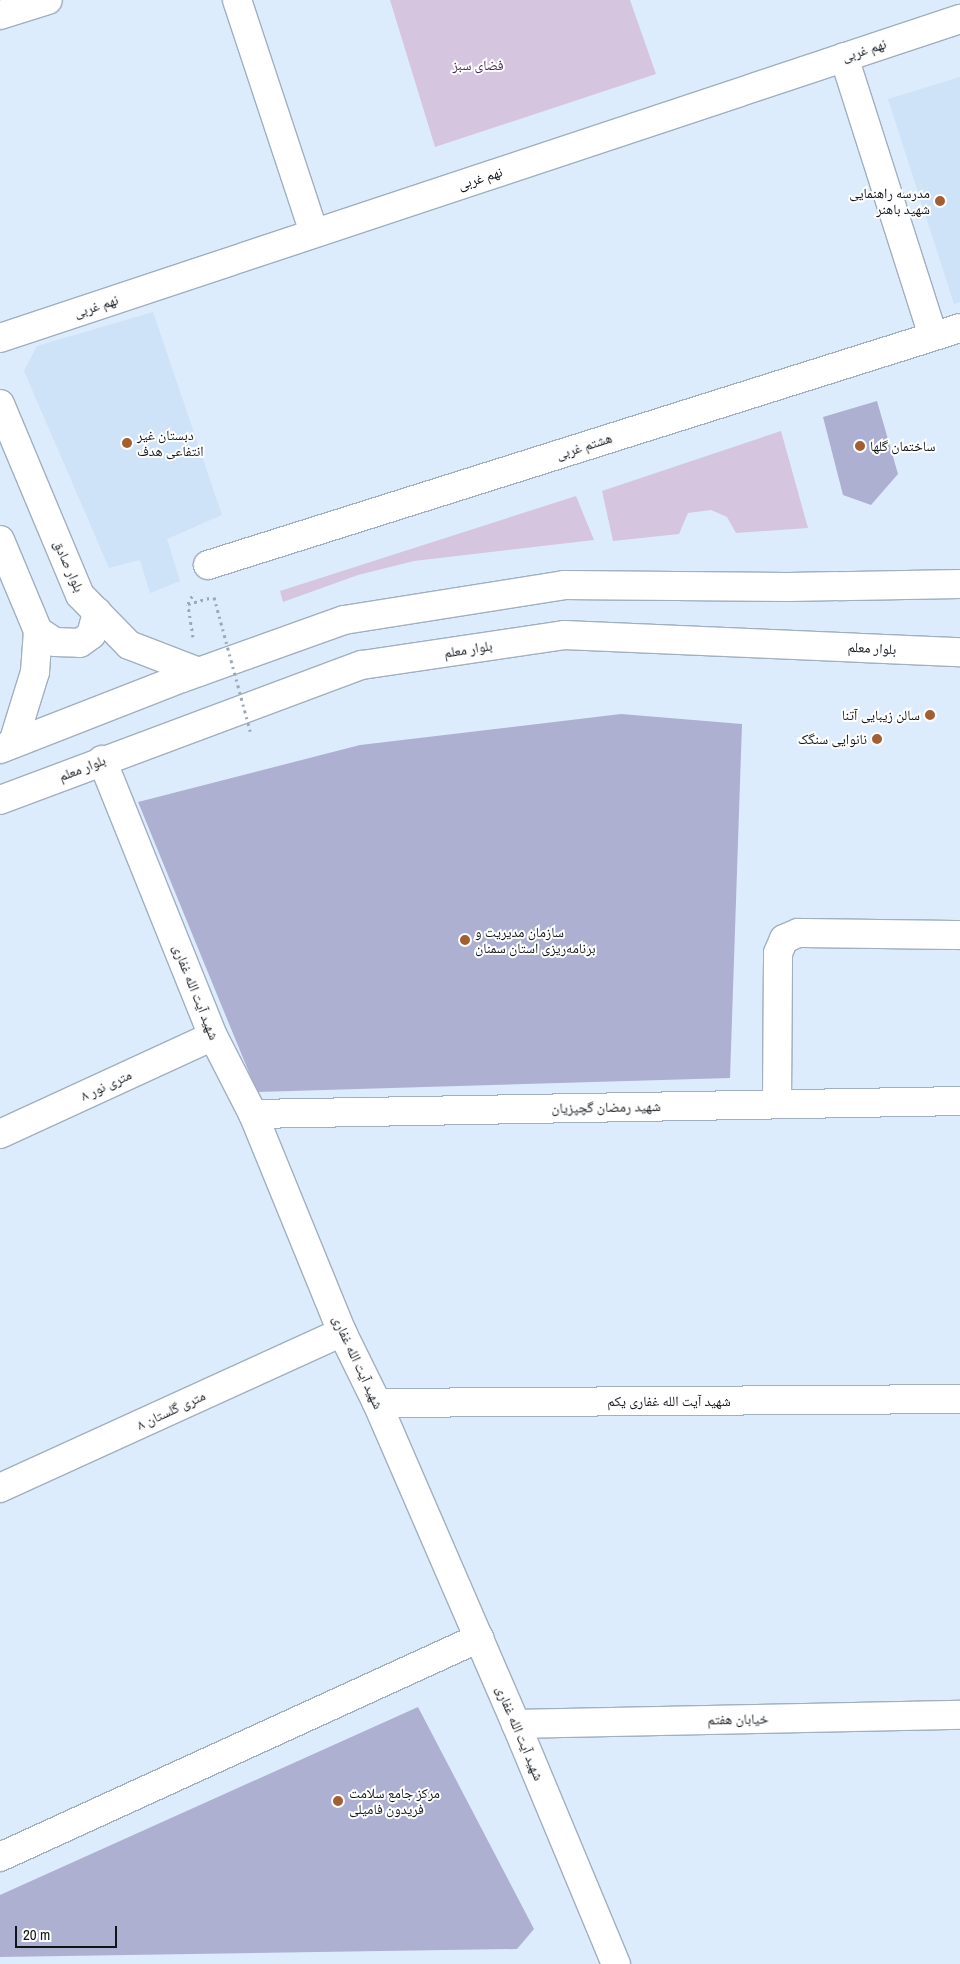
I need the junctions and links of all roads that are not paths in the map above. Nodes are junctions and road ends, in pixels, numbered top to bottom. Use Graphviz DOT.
graph roads {
  1 [pos="48,0"];
  2 [pos="237,0"];
  3 [pos="0,15"];
  4 [pos="960,20"];
  5 [pos="844,56"];
  6 [pos="314,233"];
  7 [pos="960,328"];
  8 [pos="933,336"];
  9 [pos="0,338"];
  10 [pos="0,404"];
  11 [pos="0,540"];
  12 [pos="208,565"];
  13 [pos="960,584"];
  14 [pos="97,612"];
  15 [pos="38,631"];
  16 [pos="960,652"];
  17 [pos="198,672"];
  18 [pos="7,746"];
  19 [pos="102,760"];
  20 [pos="0,800"];
  21 [pos="960,935"];
  22 [pos="212,1036"];
  23 [pos="960,1101"];
  24 [pos="777,1103"];
  25 [pos="252,1114"];
  26 [pos="0,1134"];
  27 [pos="342,1332"];
  28 [pos="960,1399"];
  29 [pos="377,1403"];
  30 [pos="0,1488"];
  31 [pos="479,1638"];
  32 [pos="960,1715"];
  33 [pos="516,1724"];
  34 [pos="0,1857"];
  35 [pos="616,1964"];
  1 -- 3 [label="street"];
  2 -- 6 [label="street"];
  4 -- 5 [label="street, نهم غربی"];
  5 -- 6 [label="street, نهم غربی"];
  5 -- 8 [label="street"];
  6 -- 9 [label="street, نهم غربی"];
  7 -- 8 [label="street, هشتم غربی"];
  8 -- 12 [label="street, هشتم غربی"];
  10 -- 14 [label="street, بلوار صادق"];
  11 -- 15 [label="street"];
  13 -- 17 [label="street"];
  14 -- 15 [label="street"];
  14 -- 17 [label="street, بلوار صادق"];
  15 -- 18 [label="street"];
  16 -- 19 [label="street, بلوار معلم"];
  17 -- 18 [label="street"];
  19 -- 20 [label="street, بلوار معلم"];
  19 -- 22 [label="street, شهید آیت الله غفاری"];
  21 -- 24 [label="street"];
  22 -- 25 [label="street, شهید آیت الله غفاری"];
  22 -- 26 [label="street, ۸ متری نور"];
  23 -- 24 [label="street, شهید رمضان گچپزیان"];
  24 -- 25 [label="street, شهید رمضان گچپزیان"];
  25 -- 27 [label="street, شهید آیت الله غفاری"];
  27 -- 29 [label="street, شهید آیت الله غفاری"];
  27 -- 30 [label="street, ۸ متری گلستان"];
  28 -- 29 [label="street, شهید آیت الله غفاری یکم"];
  29 -- 31 [label="street, شهید آیت الله غفاری"];
  31 -- 33 [label="street, شهید آیت الله غفاری"];
  31 -- 34 [label="street"];
  32 -- 33 [label="street, خیابان هفتم"];
  33 -- 35 [label="street, شهید آیت الله غفاری"];
}
